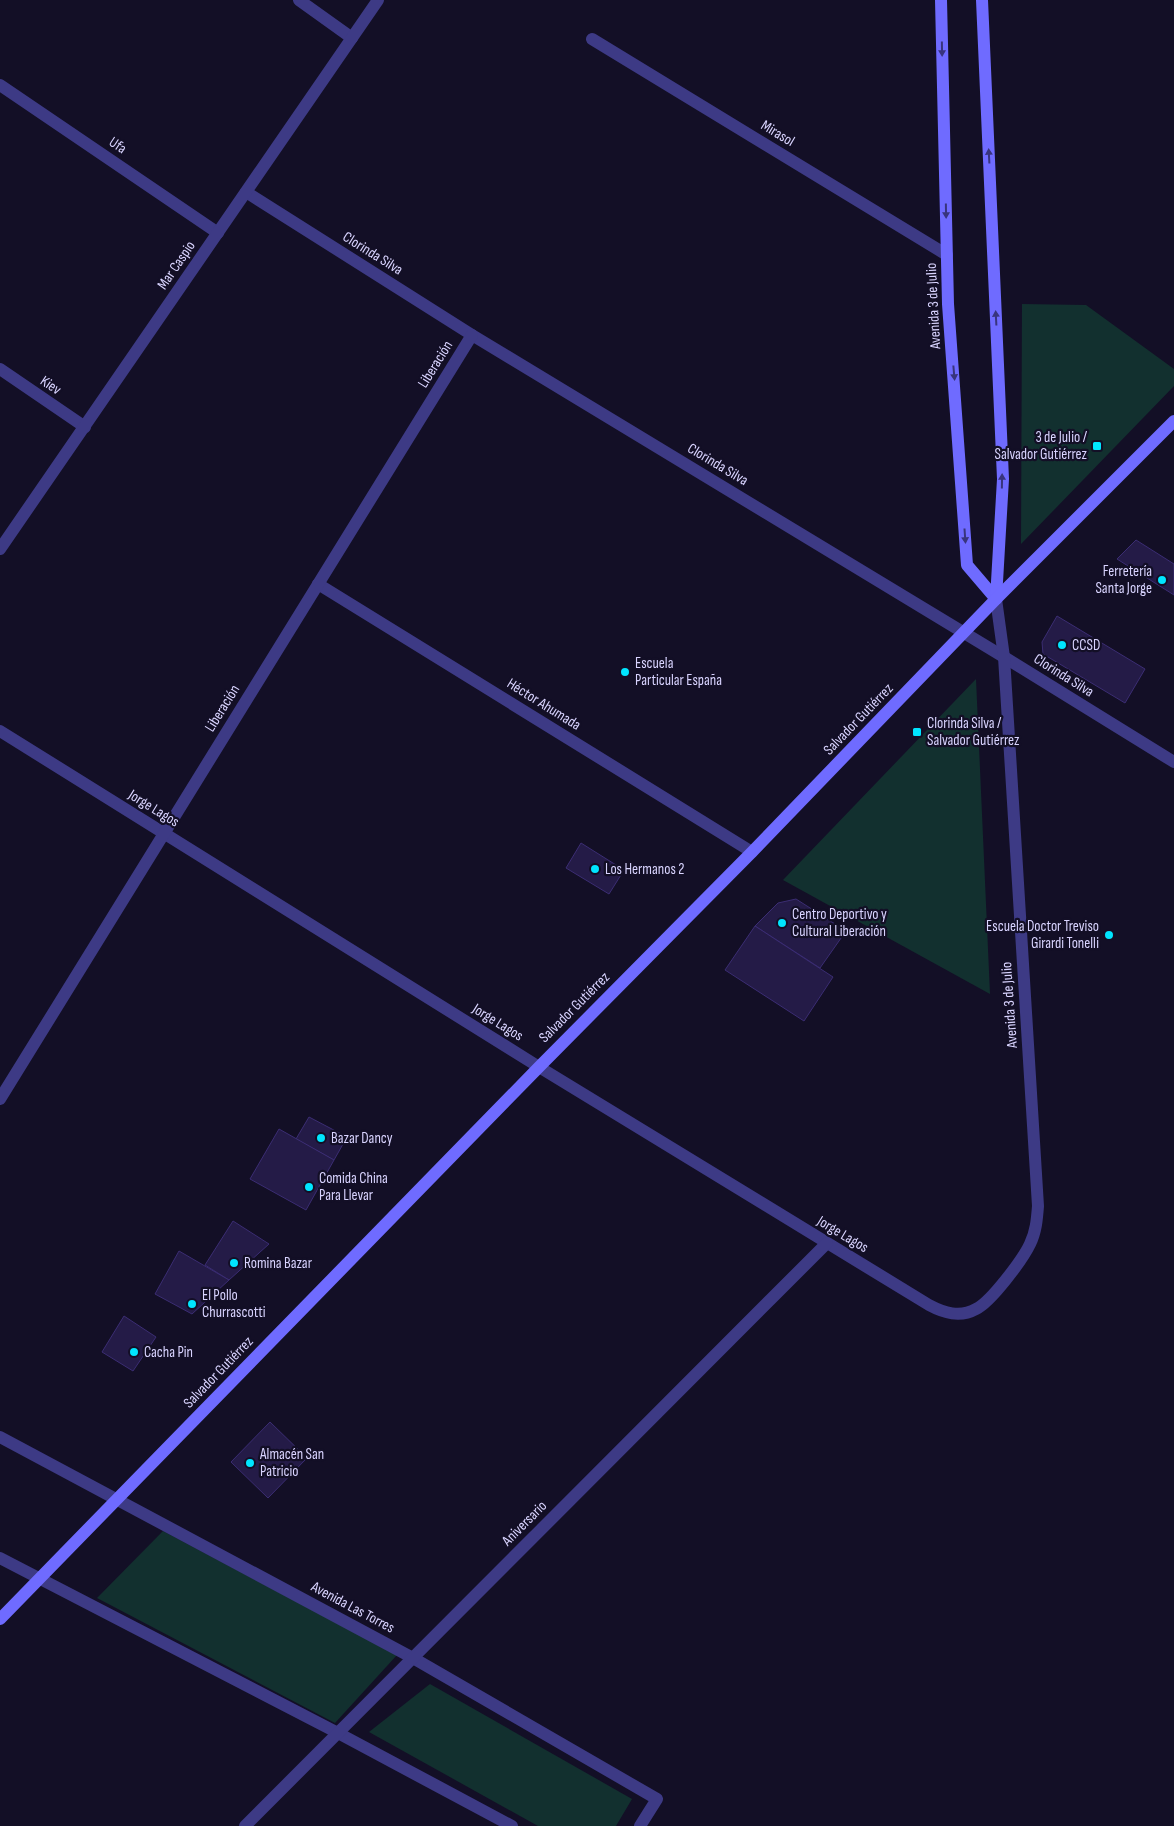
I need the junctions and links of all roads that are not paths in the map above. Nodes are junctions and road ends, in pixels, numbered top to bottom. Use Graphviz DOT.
graph roads {
  1 [pos="299,0"];
  2 [pos="378,0"];
  3 [pos="941,0"];
  4 [pos="982,0"];
  5 [pos="352,38"];
  6 [pos="592,39"];
  7 [pos="0,85"];
  8 [pos="246,192"];
  9 [pos="218,233"];
  10 [pos="947,255"];
  11 [pos="472,335"];
  12 [pos="0,369"];
  13 [pos="1174,421"];
  14 [pos="84,427"];
  15 [pos="0,550"];
  16 [pos="318,584"];
  17 [pos="996,599"];
  18 [pos="965,633"];
  19 [pos="1004,657"];
  20 [pos="0,731"];
  21 [pos="1174,762"];
  22 [pos="164,834"];
  23 [pos="752,852"];
  24 [pos="539,1066"];
  25 [pos="0,1099"];
  26 [pos="827,1243"];
  27 [pos="986,1302"];
  28 [pos="0,1436"];
  29 [pos="117,1499"];
  30 [pos="0,1558"];
  31 [pos="39,1579"];
  32 [pos="0,1619"];
  33 [pos="413,1658"];
  34 [pos="338,1732"];
  35 [pos="245,1826"];
  36 [pos="512,1826"];
  37 [pos="640,1826"];
  1 -- 5 [label="street"];
  2 -- 5 [label="street, Mar Caspio"];
  3 -- 10 [label="main road, Avenida 3 de Julio, one-way"];
  17 -- 4 [label="main road, Avenida 3 de Julio, one-way"];
  5 -- 8 [label="street, Mar Caspio"];
  6 -- 10 [label="street, Mirasol"];
  7 -- 9 [label="street, Ufa"];
  8 -- 9 [label="street, Mar Caspio"];
  8 -- 11 [label="street, Clorinda Silva"];
  9 -- 14 [label="street, Mar Caspio"];
  10 -- 17 [label="main road, Avenida 3 de Julio, one-way"];
  11 -- 16 [label="street, Liberación"];
  11 -- 18 [label="street, Clorinda Silva"];
  12 -- 14 [label="street, Kiev"];
  13 -- 17 [label="main road, Salvador Gutiérrez"];
  14 -- 15 [label="street, Mar Caspio"];
  16 -- 22 [label="street, Liberación"];
  16 -- 23 [label="street, Héctor Ahumada"];
  17 -- 18 [label="main road, Salvador Gutiérrez"];
  17 -- 19 [label="street, Avenida 3 de Julio"];
  18 -- 19 [label="street, Clorinda Silva"];
  18 -- 23 [label="main road, Salvador Gutiérrez"];
  19 -- 21 [label="street, Clorinda Silva"];
  19 -- 27 [label="street, Avenida 3 de Julio"];
  20 -- 22 [label="street, Jorge Lagos"];
  22 -- 24 [label="street, Jorge Lagos"];
  22 -- 25 [label="street, Liberación"];
  23 -- 24 [label="main road, Salvador Gutiérrez"];
  24 -- 26 [label="street, Jorge Lagos"];
  24 -- 29 [label="main road, Salvador Gutiérrez"];
  26 -- 27 [label="street, Jorge Lagos"];
  26 -- 33 [label="street, Aniversario"];
  28 -- 29 [label="street, Avenida Las Torres"];
  29 -- 31 [label="main road, Salvador Gutiérrez"];
  29 -- 33 [label="street, Avenida Las Torres"];
  30 -- 31 [label="street"];
  31 -- 32 [label="main road, Salvador Gutiérrez"];
  31 -- 34 [label="street"];
  33 -- 34 [label="street, Aniversario"];
  33 -- 37 [label="street, Avenida Las Torres"];
  34 -- 35 [label="street, Aniversario"];
  34 -- 36 [label="street"];
}
